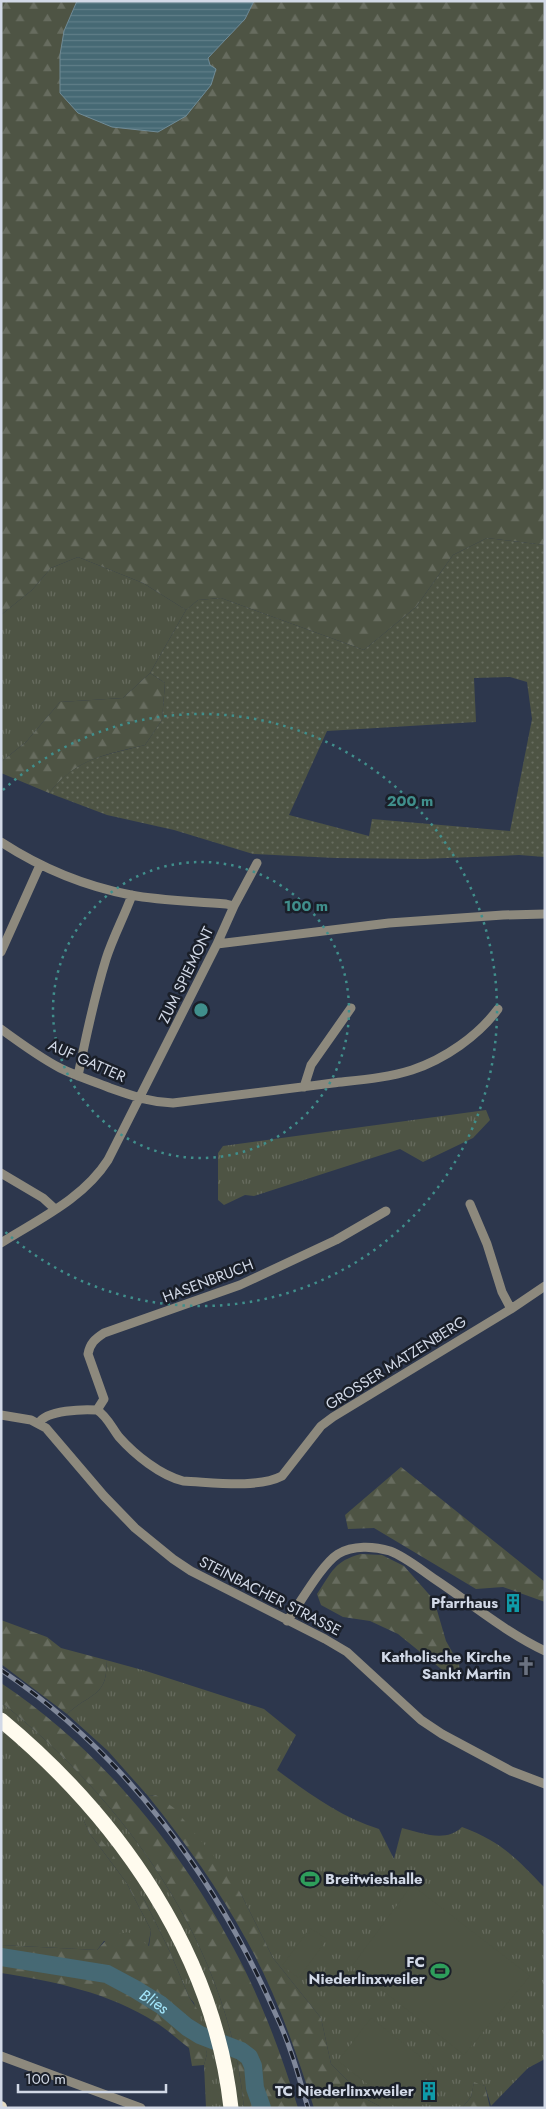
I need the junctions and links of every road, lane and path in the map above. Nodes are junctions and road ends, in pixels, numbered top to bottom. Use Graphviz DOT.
graph roads {
  1 [pos="1,842"];
  2 [pos="257,863"];
  3 [pos="40,865"];
  4 [pos="132,895"];
  5 [pos="234,906"];
  6 [pos="545,914"];
  7 [pos="217,944"];
  8 [pos="1,952"];
  9 [pos="351,1008"];
  10 [pos="498,1009"];
  11 [pos="1,1030"];
  12 [pos="78,1076"];
  13 [pos="304,1087"];
  14 [pos="138,1098"];
  15 [pos="1,1173"];
  16 [pos="470,1204"];
  17 [pos="55,1209"];
  18 [pos="386,1211"];
  19 [pos="1,1243"];
  20 [pos="545,1286"];
  21 [pos="511,1309"];
  22 [pos="97,1410"];
  23 [pos="1,1415"];
  24 [pos="39,1423"];
  25 [pos="287,1621"];
  26 [pos="545,1651"];
  27 [pos="1,1720"];
  28 [pos="545,1784"];
  29 [pos="1,2056"];
  30 [pos="230,2103"];
  31 [pos="140,2108"];
  1 -- 3 [label="street"];
  2 -- 5 [label="street, ZUM SPIEMONT"];
  3 -- 4 [label="street"];
  3 -- 8 [label="street"];
  4 -- 5 [label="street"];
  4 -- 12 [label="street"];
  5 -- 7 [label="street, ZUM SPIEMONT"];
  6 -- 7 [label="street"];
  7 -- 14 [label="street, ZUM SPIEMONT"];
  9 -- 13 [label="street"];
  10 -- 13 [label="street, AUF GATTER"];
  11 -- 12 [label="street, AUF GATTER"];
  12 -- 14 [label="street, AUF GATTER"];
  13 -- 14 [label="street, AUF GATTER"];
  14 -- 17 [label="street, ZUM SPIEMONT"];
  15 -- 17 [label="street"];
  16 -- 21 [label="street"];
  17 -- 19 [label="street, ZUM SPIEMONT"];
  18 -- 22 [label="street, HASENBRUCH"];
  20 -- 21 [label="street, GROSSER MATZENBERG"];
  21 -- 22 [label="street, GROSSER MATZENBERG"];
  22 -- 24 [label="street"];
  23 -- 24 [label="street"];
  24 -- 25 [label="street, STEINBACHER STRASSE"];
  25 -- 26 [label="street"];
  25 -- 28 [label="street, STEINBACHER STRASSE"];
  27 -- 30 [label="highway"];
  29 -- 31 [label="street"];
}
